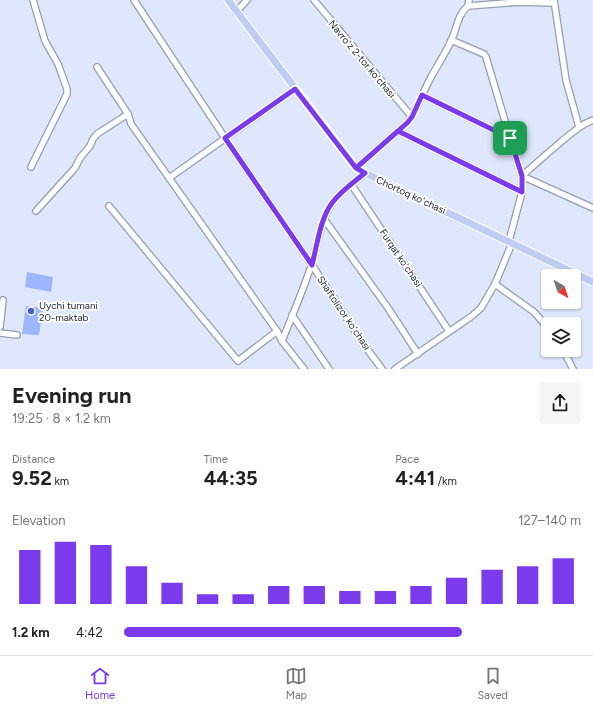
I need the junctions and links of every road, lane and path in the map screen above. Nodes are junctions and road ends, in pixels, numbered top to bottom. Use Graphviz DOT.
graph roads {
  1 [pos="33,0"];
  2 [pos="134,0"];
  3 [pos="228,0"];
  4 [pos="247,0"];
  5 [pos="314,0"];
  6 [pos="554,1"];
  7 [pos="469,3"];
  8 [pos="236,12"];
  9 [pos="451,40"];
  10 [pos="97,67"];
  11 [pos="295,89"];
  12 [pos="422,95"];
  13 [pos="128,114"];
  14 [pos="412,117"];
  15 [pos="593,120"];
  16 [pos="579,127"];
  17 [pos="398,131"];
  18 [pos="225,138"];
  19 [pos="510,138"];
  20 [pos="31,167"];
  21 [pos="356,168"];
  22 [pos="365,173"];
  23 [pos="522,176"];
  24 [pos="169,178"];
  25 [pos="351,184"];
  26 [pos="522,192"];
  27 [pos="109,206"];
  28 [pos="593,208"];
  29 [pos="36,211"];
  30 [pos="324,219"];
  31 [pos="510,242"];
  32 [pos="312,265"];
  33 [pos="593,282"];
  34 [pos="495,284"];
  35 [pos="3,300"];
  36 [pos="292,315"];
  37 [pos="541,320"];
  38 [pos="0,327"];
  39 [pos="277,331"];
  40 [pos="449,331"];
  41 [pos="0,333"];
  42 [pos="17,335"];
  43 [pos="282,341"];
  44 [pos="418,354"];
  45 [pos="567,357"];
  46 [pos="304,369"];
  47 [pos="329,369"];
  48 [pos="382,369"];
  49 [pos="395,369"];
  50 [pos="573,369"];
  1 -- 20 [label="street"];
  2 -- 18 [label="street, Shaftolizor koʻchasi"];
  3 -- 8 [label="main road, Chortoq koʻchasi"];
  4 -- 8 [label="street"];
  5 -- 14 [label="street, Navroʻz 2-tor koʻchasi"];
  6 -- 7 [label="street"];
  6 -- 16 [label="street"];
  7 -- 9 [label="street"];
  8 -- 11 [label="main road, Chortoq koʻchasi"];
  9 -- 12 [label="street"];
  9 -- 19 [label="street"];
  10 -- 13 [label="street"];
  11 -- 18 [label="street"];
  11 -- 21 [label="main road, Chortoq koʻchasi"];
  12 -- 14 [label="street"];
  12 -- 19 [label="street"];
  13 -- 24 [label="street"];
  13 -- 29 [label="street"];
  14 -- 17 [label="street"];
  15 -- 16 [label="street"];
  16 -- 23 [label="street"];
  17 -- 21 [label="street"];
  17 -- 26 [label="street"];
  18 -- 24 [label="street"];
  18 -- 32 [label="street, Shaftolizor koʻchasi"];
  19 -- 23 [label="street"];
  21 -- 22 [label="main road, Chortoq koʻchasi"];
  22 -- 25 [label="street"];
  22 -- 31 [label="main road, Chortoq koʻchasi"];
  23 -- 26 [label="street"];
  23 -- 28 [label="street"];
  24 -- 39 [label="street"];
  25 -- 30 [label="street"];
  25 -- 40 [label="street, Furqat koʻchasi"];
  26 -- 31 [label="street"];
  27 -- 39 [label="street"];
  30 -- 32 [label="street"];
  30 -- 44 [label="street"];
  31 -- 33 [label="main road, Chortoq koʻchasi"];
  31 -- 34 [label="street"];
  32 -- 36 [label="street"];
  32 -- 48 [label="street, Shaftolizor koʻchasi"];
  34 -- 37 [label="street"];
  34 -- 40 [label="street"];
  35 -- 38 [label="street"];
  36 -- 43 [label="street"];
  36 -- 47 [label="street"];
  39 -- 43 [label="street"];
  40 -- 44 [label="street"];
  41 -- 42 [label="street"];
  43 -- 46 [label="street"];
  44 -- 49 [label="street"];
  45 -- 50 [label="street"];
}
